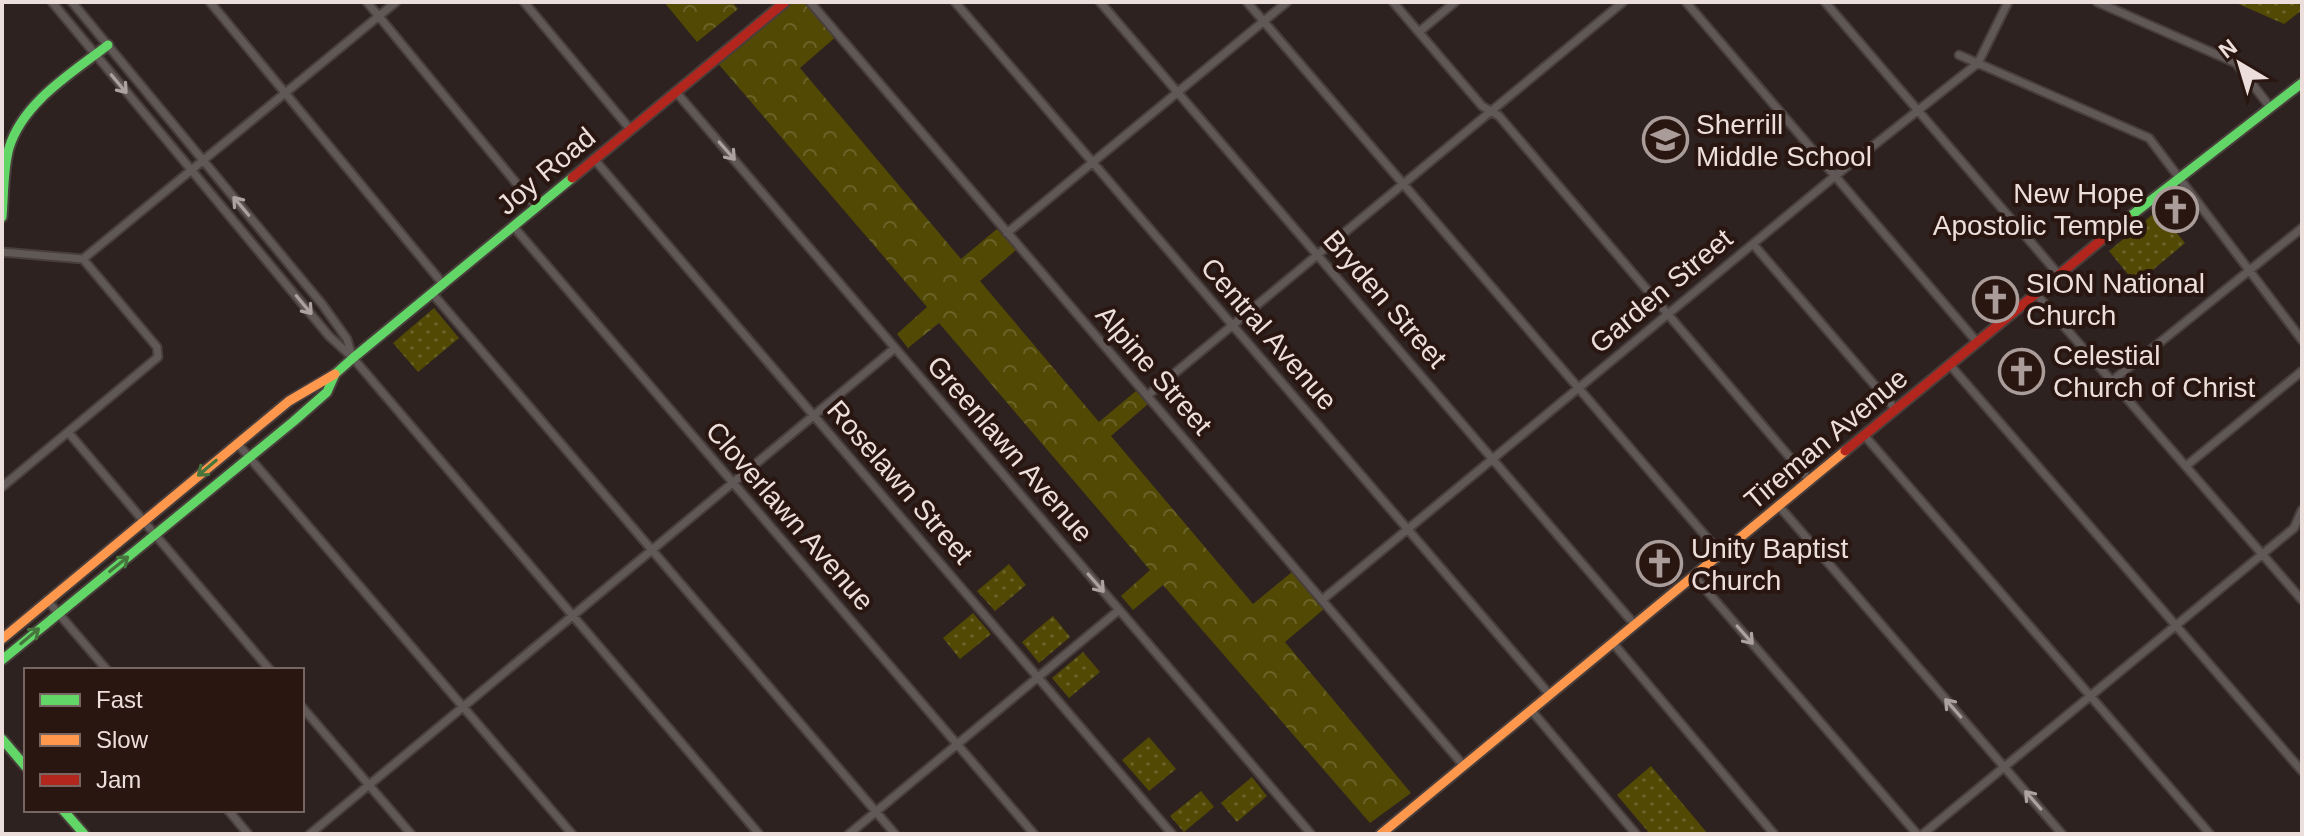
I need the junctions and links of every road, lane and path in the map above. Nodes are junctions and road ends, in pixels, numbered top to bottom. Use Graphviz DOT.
graph roads {
  1 [pos="52,2"];
  2 [pos="72,2"];
  3 [pos="210,2"];
  4 [pos="367,2"];
  5 [pos="396,2"];
  6 [pos="524,2"];
  7 [pos="785,2"];
  8 [pos="810,2"];
  9 [pos="955,2"];
  10 [pos="1100,2"];
  11 [pos="1247,2"];
  12 [pos="1287,2"];
  13 [pos="1393,2"];
  14 [pos="1455,2"];
  15 [pos="1623,2"];
  16 [pos="1686,2"];
  17 [pos="1825,2"];
  18 [pos="2008,2"];
  19 [pos="2097,2"];
  20 [pos="379,16"];
  21 [pos="1264,21"];
  22 [pos="1419,32"];
  23 [pos="108,45"];
  24 [pos="96,55"];
  25 [pos="1959,55"];
  26 [pos="1978,63"];
  27 [pos="2302,83"];
  28 [pos="676,92"];
  29 [pos="1178,92"];
  30 [pos="285,93"];
  31 [pos="2270,107"];
  32 [pos="1918,110"];
  33 [pos="1490,111"];
  34 [pos="630,129"];
  35 [pos="594,159"];
  36 [pos="204,161"];
  37 [pos="1092,163"];
  38 [pos="192,171"];
  39 [pos="1835,176"];
  40 [pos="2178,177"];
  41 [pos="1403,184"];
  42 [pos="536,207"];
  43 [pos="2,217"];
  44 [pos="513,226"];
  45 [pos="2302,228"];
  46 [pos="1007,233"];
  47 [pos="1753,244"];
  48 [pos="2,252"];
  49 [pos="283,255"];
  50 [pos="1317,255"];
  51 [pos="83,259"];
  52 [pos="271,265"];
  53 [pos="2248,269"];
  54 [pos="2059,275"];
  55 [pos="443,284"];
  56 [pos="432,293"];
  57 [pos="2036,294"];
  58 [pos="1668,314"];
  59 [pos="1232,325"];
  60 [pos="2302,340"];
  61 [pos="1977,342"];
  62 [pos="895,348"];
  63 [pos="353,358"];
  64 [pos="1950,365"];
  65 [pos="2302,371"];
  66 [pos="335,374"];
  67 [pos="2112,381"];
  68 [pos="1578,388"];
  69 [pos="1147,396"];
  70 [pos="1896,410"];
  71 [pos="814,415"];
  72 [pos="68,432"];
  73 [pos="1864,435"];
  74 [pos="237,443"];
  75 [pos="249,457"];
  76 [pos="1493,459"];
  77 [pos="2186,466"];
  78 [pos="1810,481"];
  79 [pos="733,483"];
  80 [pos="2,487"];
  81 [pos="1779,506"];
  82 [pos="2302,510"];
  83 [pos="143,521"];
  84 [pos="1408,530"];
  85 [pos="154,535"];
  86 [pos="652,550"];
  87 [pos="1721,554"];
  88 [pos="2262,554"];
  89 [pos="1694,576"];
  90 [pos="47,600"];
  91 [pos="1322,600"];
  92 [pos="2302,600"];
  93 [pos="1119,610"];
  94 [pos="58,613"];
  95 [pos="573,616"];
  96 [pos="1635,625"];
  97 [pos="2176,625"];
  98 [pos="2,639"];
  99 [pos="1613,643"];
  100 [pos="2,660"];
  101 [pos="105,668"];
  102 [pos="268,668"];
  103 [pos="1038,677"];
  104 [pos="1550,695"];
  105 [pos="2090,696"];
  106 [pos="463,706"];
  107 [pos="304,709"];
  108 [pos="1531,710"];
  109 [pos="2,739"];
  110 [pos="957,744"];
  111 [pos="24,765"];
  112 [pos="1464,766"];
  113 [pos="2004,767"];
  114 [pos="2302,771"];
  115 [pos="369,785"];
  116 [pos="65,812"];
  117 [pos="230,812"];
  118 [pos="876,812"];
  119 [pos="84,834"];
  120 [pos="248,834"];
  121 [pos="310,834"];
  122 [pos="411,834"];
  123 [pos="572,834"];
  124 [pos="759,834"];
  125 [pos="849,834"];
  126 [pos="895,834"];
  127 [pos="1034,834"];
  128 [pos="1172,834"];
  129 [pos="1311,834"];
  130 [pos="1381,834"];
  131 [pos="1636,834"];
  132 [pos="1774,834"];
  133 [pos="1920,834"];
  134 [pos="2062,834"];
  135 [pos="2210,834"];
  1 -- 24 [label="street"];
  2 -- 23 [label="street"];
  3 -- 30 [label="street"];
  4 -- 20 [label="street"];
  5 -- 20 [label="street"];
  6 -- 34 [label="street"];
  7 -- 28 [label="street, Joy Road"];
  8 -- 46 [label="street, Alpine Street"];
  9 -- 37 [label="street, Central Avenue"];
  10 -- 29 [label="street, Bryden Street"];
  11 -- 21 [label="street"];
  12 -- 21 [label="street"];
  13 -- 22 [label="street"];
  14 -- 22 [label="street"];
  15 -- 33 [label="street"];
  16 -- 39 [label="street"];
  17 -- 32 [label="street"];
  18 -- 26 [label="street, Garden Street"];
  19 -- 31 [label="street"];
  20 -- 30 [label="street"];
  20 -- 42 [label="street"];
  21 -- 29 [label="street"];
  21 -- 41 [label="street"];
  22 -- 33 [label="street"];
  23 -- 24 [label="street"];
  23 -- 36 [label="street"];
  24 -- 38 [label="street, one-way"];
  24 -- 43 [label="street"];
  25 -- 26 [label="street"];
  26 -- 32 [label="street, Garden Street"];
  26 -- 40 [label="street"];
  27 -- 31 [label="street, Tireman Avenue"];
  28 -- 34 [label="street, Joy Road"];
  28 -- 62 [label="street, Greenlawn Avenue, one-way"];
  29 -- 37 [label="street"];
  29 -- 50 [label="street, Bryden Street"];
  30 -- 36 [label="street"];
  30 -- 55 [label="street"];
  31 -- 40 [label="street, Tireman Avenue"];
  32 -- 39 [label="street, Garden Street"];
  32 -- 54 [label="street"];
  33 -- 41 [label="street"];
  33 -- 58 [label="street"];
  34 -- 35 [label="street, Joy Road"];
  35 -- 42 [label="street, Joy Road"];
  35 -- 71 [label="street, Roselawn Street"];
  36 -- 38 [label="street"];
  49 -- 36 [label="street, one-way"];
  37 -- 46 [label="street"];
  37 -- 59 [label="street, Central Avenue"];
  38 -- 51 [label="street"];
  38 -- 52 [label="street"];
  39 -- 47 [label="street, Garden Street"];
  39 -- 61 [label="street"];
  40 -- 53 [label="street"];
  40 -- 54 [label="street, Tireman Avenue"];
  41 -- 50 [label="street"];
  41 -- 68 [label="street"];
  42 -- 44 [label="street, Joy Road"];
  44 -- 55 [label="street, Joy Road"];
  44 -- 79 [label="street, Cloverlawn Avenue"];
  45 -- 53 [label="street"];
  46 -- 69 [label="street, Alpine Street"];
  47 -- 58 [label="street, Garden Street"];
  47 -- 70 [label="street"];
  48 -- 51 [label="street"];
  49 -- 52 [label="street"];
  49 -- 63 [label="street"];
  50 -- 59 [label="street"];
  50 -- 76 [label="street, Bryden Street"];
  51 -- 72 [label="street"];
  52 -- 63 [label="street, one-way"];
  53 -- 60 [label="street"];
  53 -- 67 [label="street"];
  54 -- 57 [label="street, Tireman Avenue"];
  55 -- 56 [label="street, Joy Road"];
  56 -- 63 [label="street, Joy Road"];
  56 -- 86 [label="street"];
  57 -- 61 [label="street, Tireman Avenue"];
  57 -- 67 [label="street"];
  58 -- 68 [label="street, Garden Street"];
  58 -- 78 [label="street"];
  59 -- 69 [label="street"];
  59 -- 84 [label="street, Central Avenue"];
  61 -- 64 [label="street, Tireman Avenue"];
  62 -- 71 [label="street"];
  62 -- 93 [label="street, Greenlawn Avenue, one-way"];
  63 -- 66 [label="street, Joy Road"];
  63 -- 95 [label="street"];
  64 -- 70 [label="street, Tireman Avenue"];
  64 -- 97 [label="street"];
  65 -- 77 [label="street"];
  66 -- 74 [label="street, Joy Road"];
  66 -- 75 [label="street, Joy Road"];
  67 -- 77 [label="street"];
  68 -- 76 [label="street, Garden Street"];
  68 -- 87 [label="street"];
  69 -- 91 [label="street, Alpine Street"];
  70 -- 73 [label="street, Tireman Avenue"];
  71 -- 79 [label="street"];
  71 -- 103 [label="street, Roselawn Street"];
  72 -- 80 [label="street"];
  72 -- 83 [label="street"];
  73 -- 78 [label="street, Tireman Avenue"];
  73 -- 105 [label="street"];
  74 -- 75 [label="street"];
  74 -- 83 [label="street, Joy Road, one-way"];
  75 -- 85 [label="street, Joy Road"];
  75 -- 106 [label="street"];
  76 -- 84 [label="street, Garden Street"];
  76 -- 96 [label="street, Bryden Street"];
  77 -- 88 [label="street"];
  78 -- 81 [label="street, Tireman Avenue"];
  79 -- 86 [label="street"];
  79 -- 110 [label="street, Cloverlawn Avenue"];
  81 -- 87 [label="street, Tireman Avenue"];
  113 -- 81 [label="street, one-way"];
  82 -- 88 [label="street"];
  83 -- 85 [label="street"];
  83 -- 90 [label="street, Joy Road"];
  84 -- 91 [label="street, Garden Street"];
  84 -- 104 [label="street, Central Avenue"];
  94 -- 85 [label="street, Joy Road, one-way"];
  85 -- 102 [label="street"];
  86 -- 95 [label="street"];
  86 -- 118 [label="street"];
  87 -- 89 [label="street, Tireman Avenue"];
  88 -- 92 [label="street"];
  88 -- 97 [label="street"];
  89 -- 96 [label="street, Tireman Avenue"];
  89 -- 133 [label="street, one-way"];
  90 -- 94 [label="street"];
  90 -- 98 [label="street, Joy Road"];
  91 -- 112 [label="street, Alpine Street"];
  93 -- 103 [label="street"];
  93 -- 129 [label="street, Greenlawn Avenue"];
  100 -- 94 [label="street, Joy Road, one-way"];
  94 -- 101 [label="street"];
  95 -- 106 [label="street"];
  95 -- 124 [label="street"];
  96 -- 99 [label="street, Tireman Avenue"];
  97 -- 105 [label="street"];
  97 -- 114 [label="street"];
  99 -- 104 [label="street, Tireman Avenue"];
  99 -- 132 [label="street"];
  103 -- 110 [label="street"];
  103 -- 128 [label="street, Roselawn Street"];
  104 -- 108 [label="street, Tireman Avenue"];
  105 -- 113 [label="street"];
  105 -- 135 [label="street"];
  106 -- 115 [label="street"];
  106 -- 123 [label="street"];
  107 -- 115 [label="street"];
  108 -- 112 [label="street, Tireman Avenue"];
  108 -- 131 [label="street"];
  109 -- 111 [label="street"];
  110 -- 118 [label="street"];
  110 -- 127 [label="street, Cloverlawn Avenue"];
  112 -- 130 [label="street, Tireman Avenue"];
  113 -- 133 [label="street"];
  134 -- 113 [label="street, one-way"];
  115 -- 121 [label="street"];
  115 -- 122 [label="street"];
  116 -- 119 [label="street"];
  117 -- 120 [label="street"];
  118 -- 125 [label="street"];
  118 -- 126 [label="street"];
}
